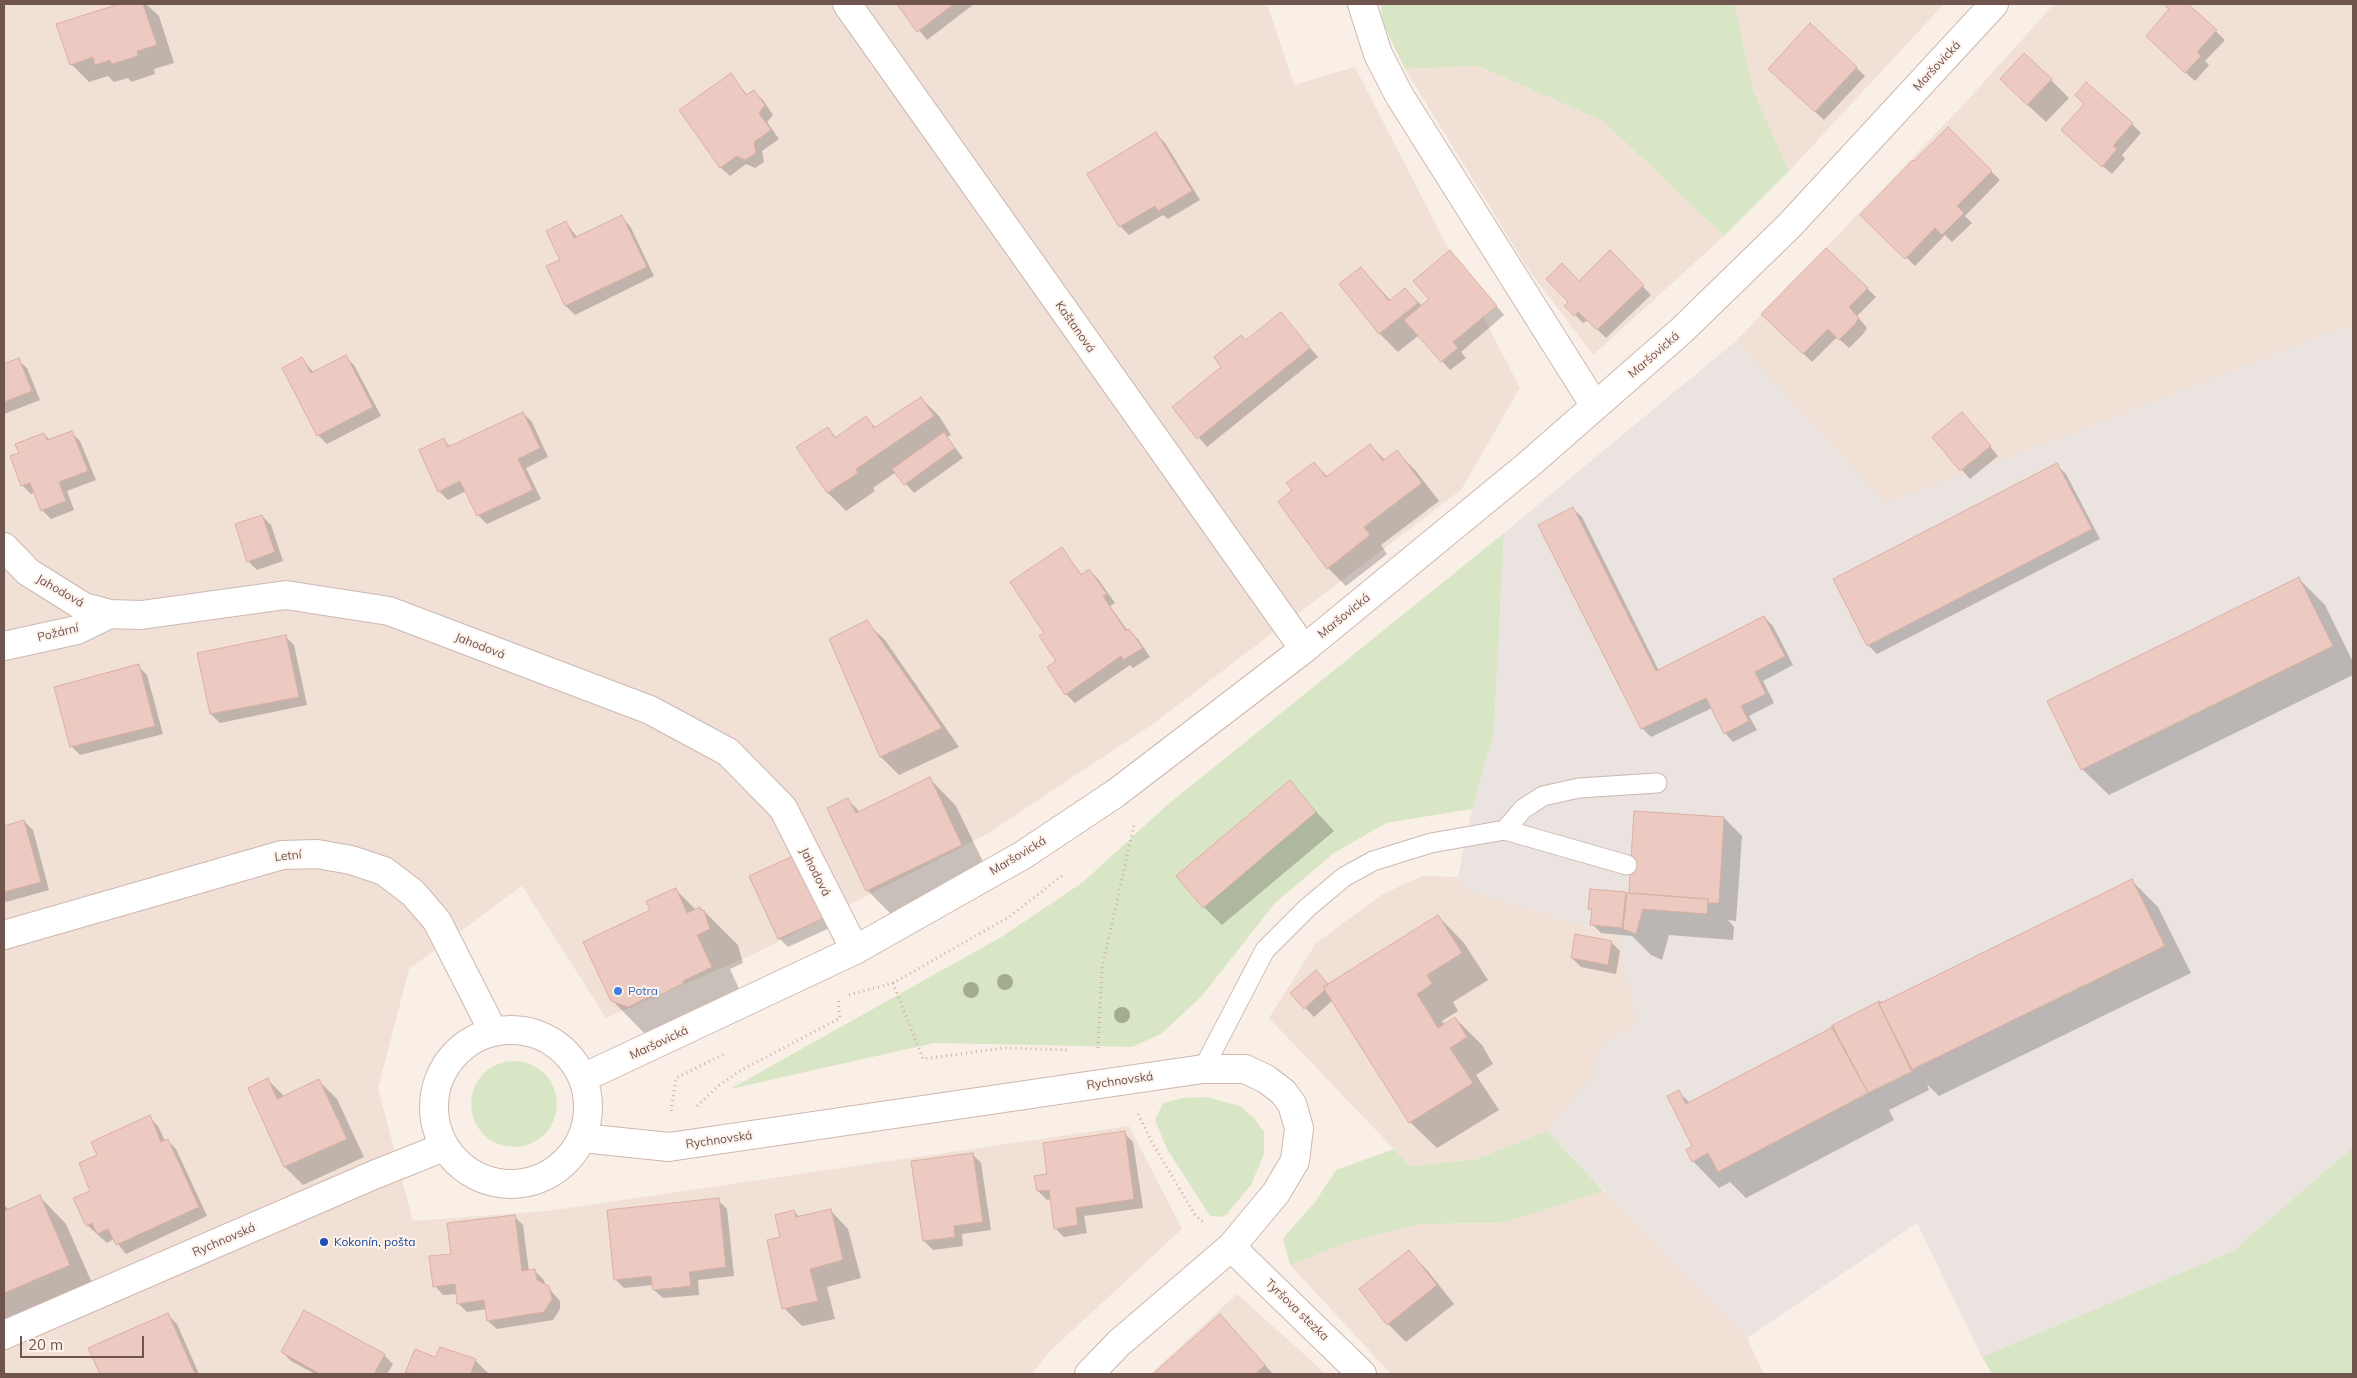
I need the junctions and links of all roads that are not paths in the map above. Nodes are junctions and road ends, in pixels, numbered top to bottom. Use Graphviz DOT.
graph roads {
  1 [pos="847,4"];
  2 [pos="1362,4"];
  3 [pos="1994,4"];
  4 [pos="1595,406"];
  5 [pos="4,547"];
  6 [pos="110,614"];
  7 [pos="4,646"];
  8 [pos="1304,649"];
  9 [pos="1657,783"];
  10 [pos="1505,830"];
  11 [pos="1627,866"];
  12 [pos="4,935"];
  13 [pos="855,950"];
  14 [pos="493,1031"];
  15 [pos="1203,1069"];
  16 [pos="583,1078"];
  17 [pos="582,1138"];
  18 [pos="444,1147"];
  19 [pos="1231,1247"];
  20 [pos="4,1335"];
  21 [pos="1088,1374"];
  22 [pos="1362,1374"];
  1 -- 8 [label="street, Kaštanová"];
  2 -- 4 [label="street"];
  3 -- 4 [label="street, Maršovická"];
  4 -- 8 [label="street, Maršovická"];
  5 -- 6 [label="street, Jahodová"];
  6 -- 7 [label="street, Požární"];
  6 -- 13 [label="street, Jahodová"];
  8 -- 13 [label="street, Maršovická"];
  9 -- 10 [label="lane"];
  10 -- 11 [label="lane"];
  10 -- 15 [label="lane"];
  12 -- 14 [label="street, Letní"];
  13 -- 16 [label="street, Maršovická"];
  14 -- 16 [label="street"];
  14 -- 18 [label="street"];
  15 -- 17 [label="street, Rychnovská"];
  15 -- 19 [label="street, Rychnovská"];
  16 -- 17 [label="street"];
  17 -- 18 [label="street"];
  18 -- 20 [label="street, Rychnovská"];
  19 -- 21 [label="street, Rychnovská"];
  19 -- 22 [label="street, Tyršova stezka"];
}
